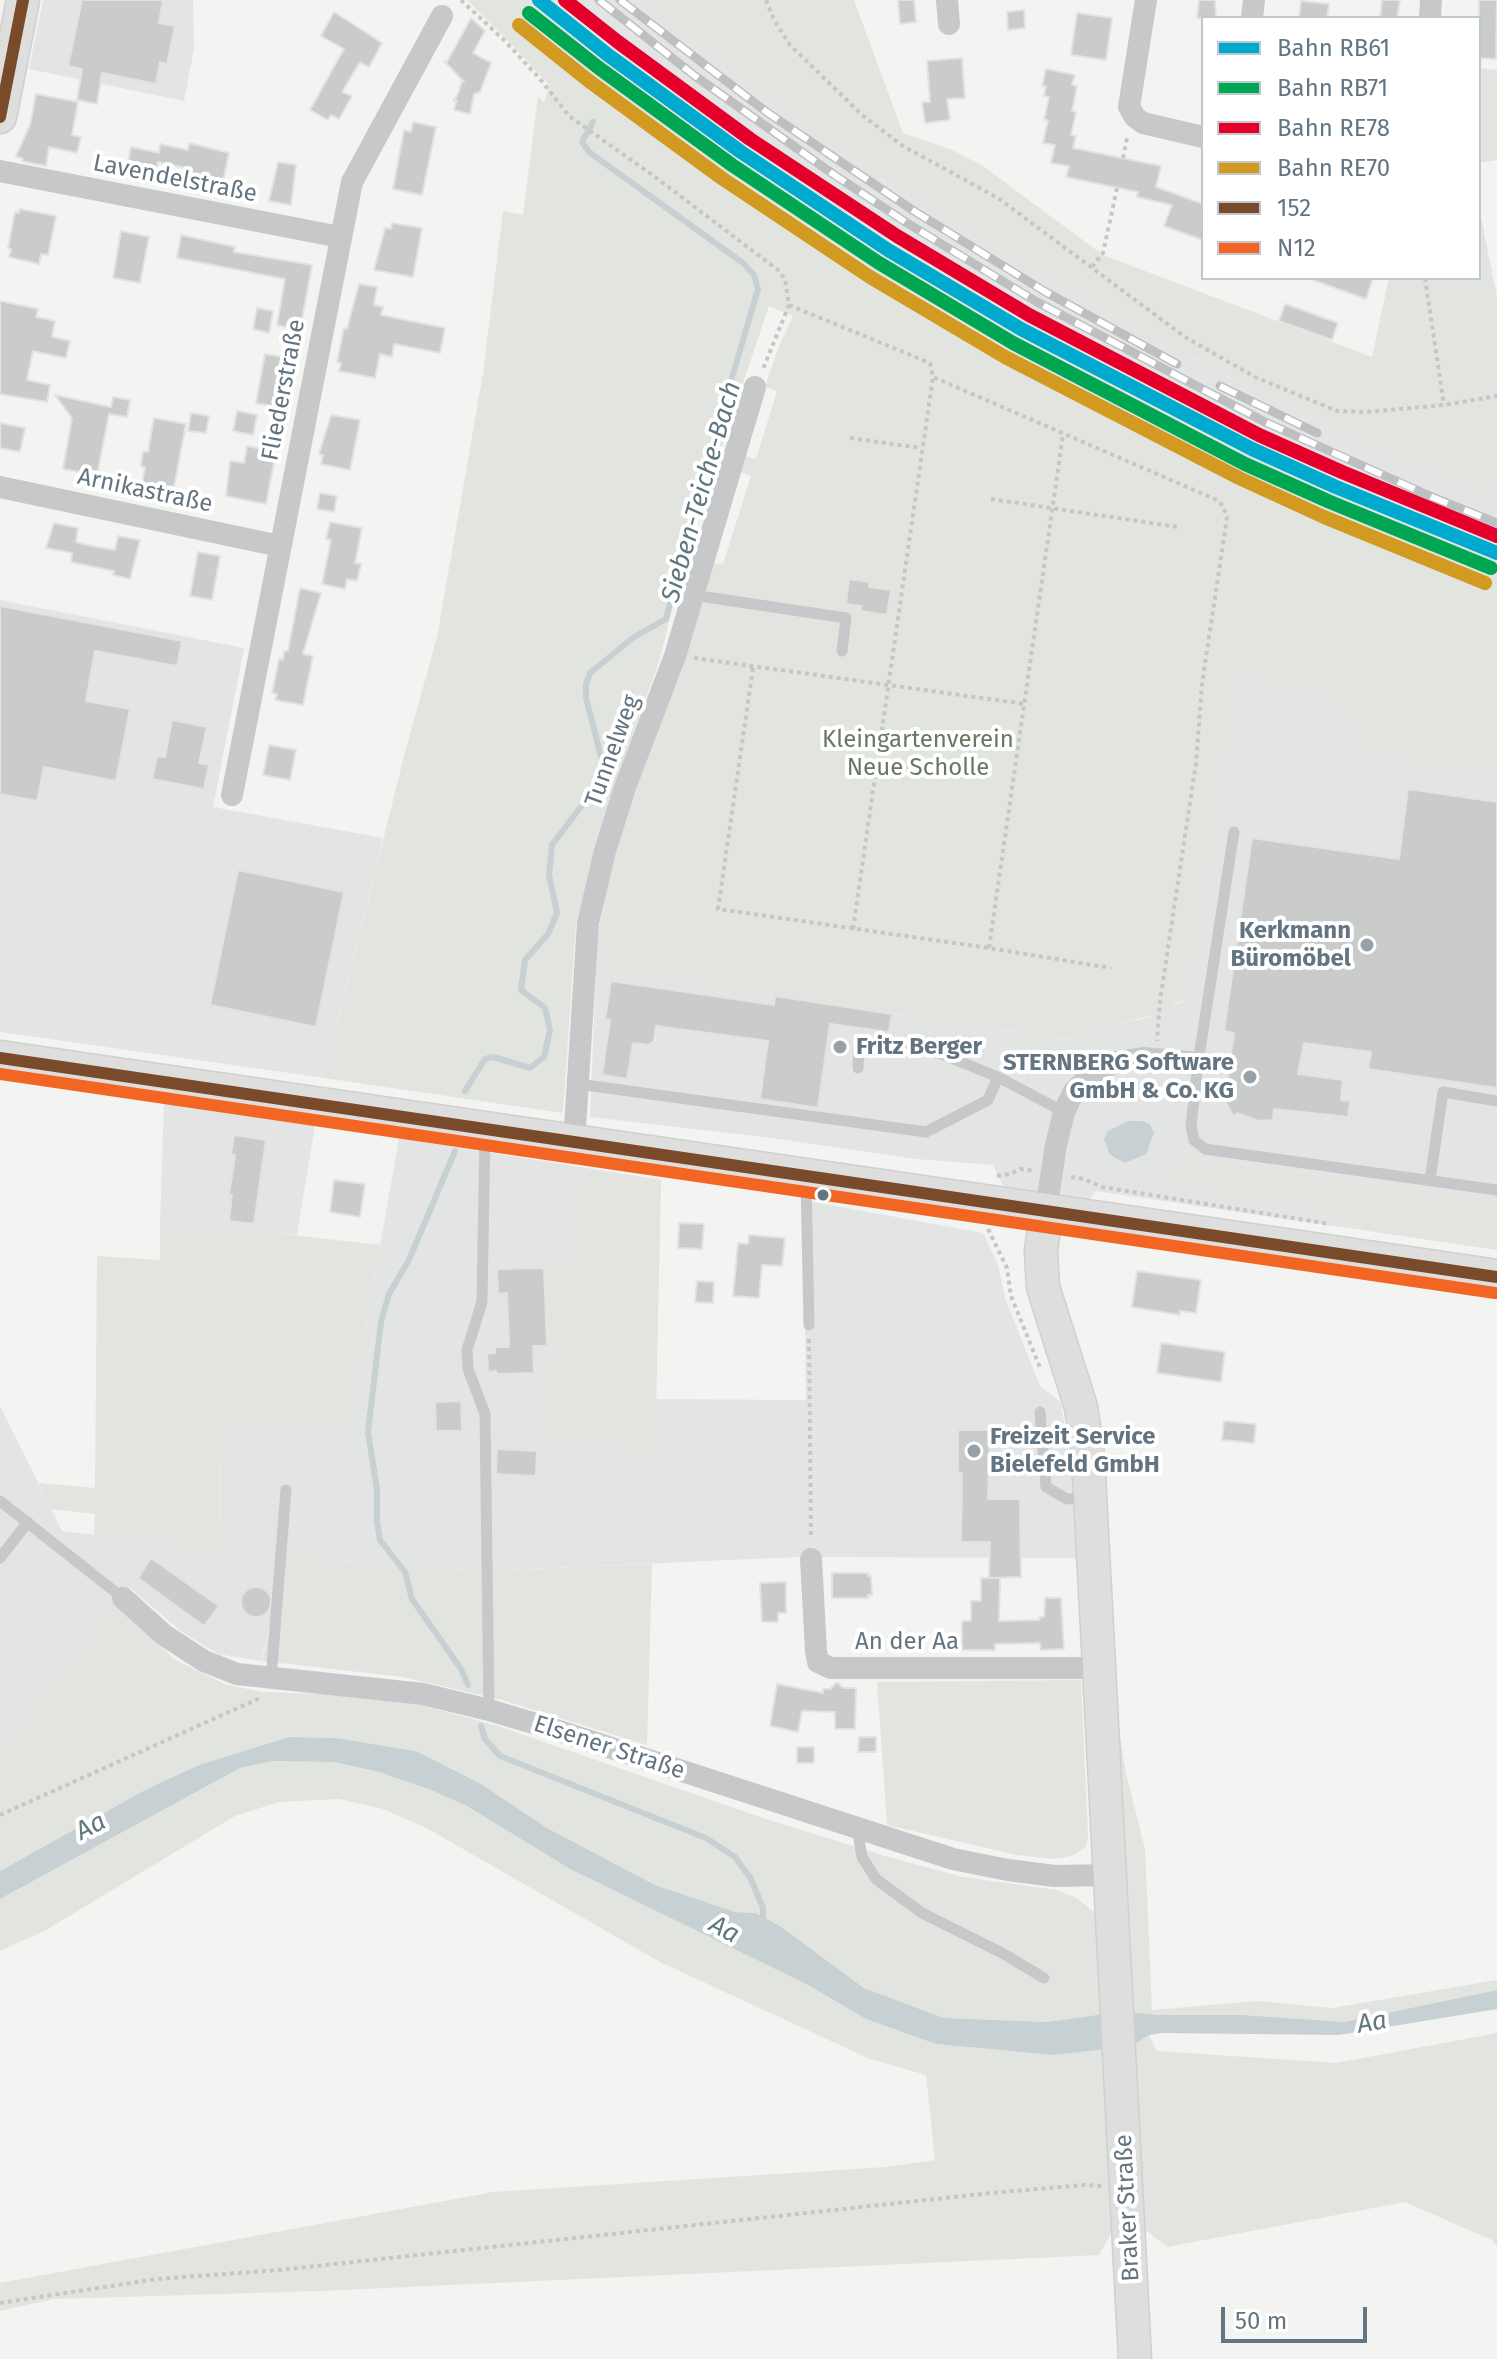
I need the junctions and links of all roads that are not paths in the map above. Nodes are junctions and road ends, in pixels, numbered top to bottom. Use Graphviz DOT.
graph roads {
  1 [pos="23,0"];
  2 [pos="947,0"];
  3 [pos="1146,0"];
  4 [pos="442,16"];
  5 [pos="949,24"];
  6 [pos="0,117"];
  7 [pos="1201,137"];
  8 [pos="0,171"];
  9 [pos="340,237"];
  10 [pos="755,387"];
  11 [pos="0,487"];
  12 [pos="280,546"];
  13 [pos="693,595"];
  14 [pos="842,651"];
  15 [pos="232,795"];
  16 [pos="1234,832"];
  17 [pos="0,1058"];
  18 [pos="1198,1063"];
  19 [pos="858,1068"];
  20 [pos="998,1077"];
  21 [pos="578,1084"];
  22 [pos="1497,1101"];
  23 [pos="1064,1112"];
  24 [pos="485,1130"];
  25 [pos="574,1143"];
  26 [pos="806,1175"];
  27 [pos="1430,1180"];
  28 [pos="1497,1190"];
  29 [pos="1046,1210"];
  30 [pos="1497,1277"];
  31 [pos="809,1325"];
  32 [pos="1040,1412"];
  33 [pos="286,1490"];
  34 [pos="1090,1498"];
  35 [pos="0,1501"];
  36 [pos="28,1522"];
  37 [pos="0,1558"];
  38 [pos="811,1559"];
  39 [pos="123,1598"];
  40 [pos="1100,1668"];
  41 [pos="271,1679"];
  42 [pos="489,1710"];
  43 [pos="857,1828"];
  44 [pos="1109,1875"];
  45 [pos="1044,1978"];
  46 [pos="1135,2359"];
  1 -- 6 [label="main road"];
  2 -- 5 [label="street"];
  3 -- 7 [label="street"];
  4 -- 9 [label="street, Fliederstraße"];
  8 -- 9 [label="street, Lavendelstraße"];
  9 -- 12 [label="street, Fliederstraße"];
  10 -- 13 [label="street, Tunnelweg"];
  11 -- 12 [label="street, Arnikastraße"];
  12 -- 15 [label="street, Fliederstraße"];
  13 -- 14 [label="lane"];
  13 -- 21 [label="street, Tunnelweg"];
  16 -- 18 [label="lane"];
  17 -- 24 [label="main road"];
  18 -- 23 [label="street"];
  18 -- 27 [label="lane"];
  19 -- 20 [label="lane"];
  20 -- 21 [label="lane"];
  20 -- 23 [label="lane"];
  21 -- 25 [label="street, Tunnelweg"];
  22 -- 27 [label="lane"];
  23 -- 29 [label="street"];
  24 -- 25 [label="main road"];
  24 -- 42 [label="lane"];
  25 -- 26 [label="main road"];
  26 -- 29 [label="main road"];
  26 -- 31 [label="lane"];
  27 -- 28 [label="lane"];
  29 -- 30 [label="main road"];
  29 -- 34 [label="main road"];
  32 -- 34 [label="lane"];
  33 -- 41 [label="lane"];
  34 -- 40 [label="main road"];
  35 -- 36 [label="lane"];
  36 -- 37 [label="lane"];
  36 -- 39 [label="lane"];
  38 -- 40 [label="street, An der Aa"];
  39 -- 41 [label="street, Elsener Straße"];
  40 -- 44 [label="main road"];
  41 -- 42 [label="street, Elsener Straße"];
  42 -- 43 [label="street, Elsener Straße"];
  43 -- 44 [label="street, Elsener Straße"];
  43 -- 45 [label="lane"];
  44 -- 46 [label="main road, Braker Straße"];
}
